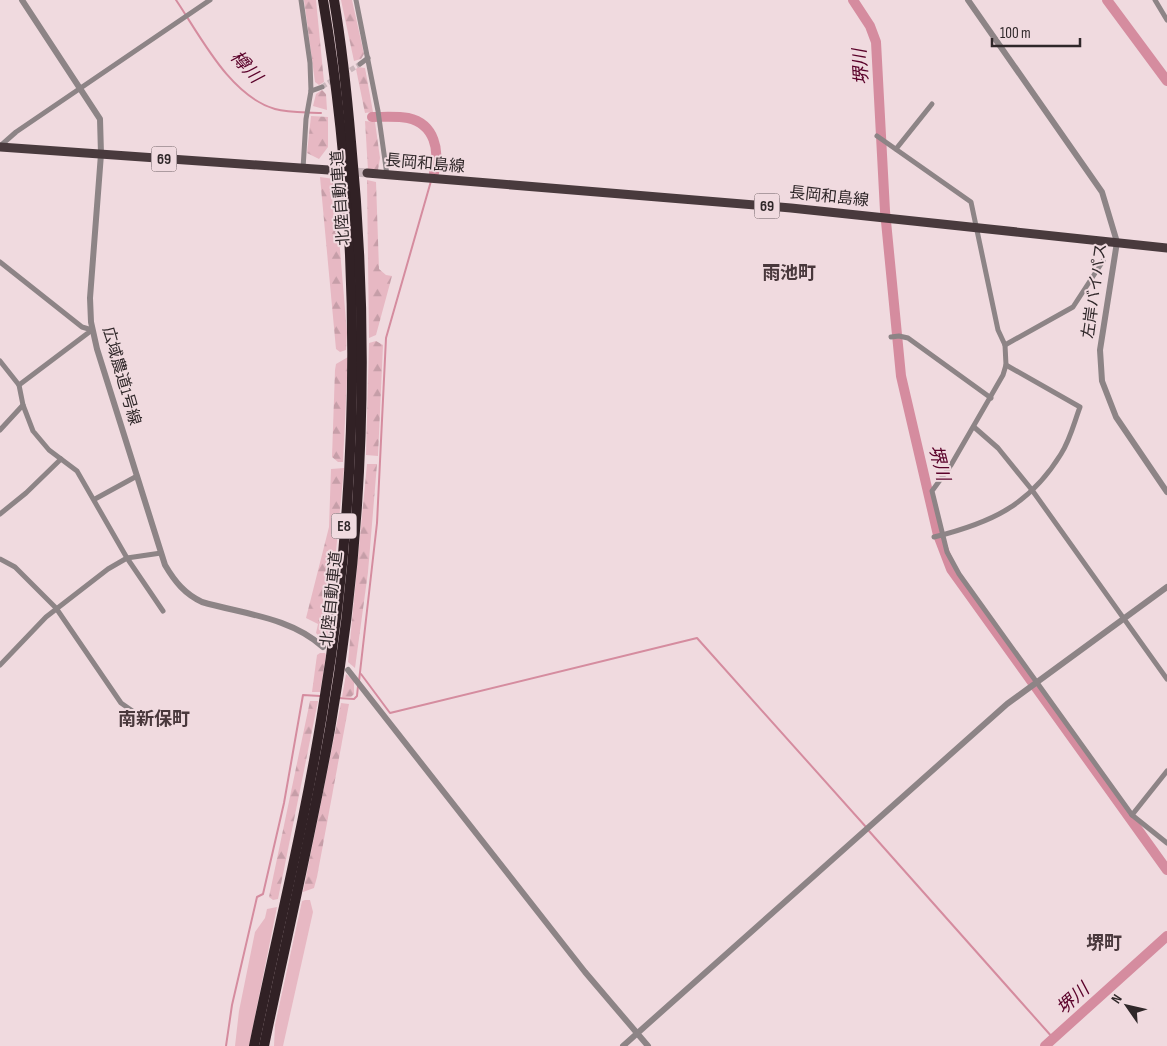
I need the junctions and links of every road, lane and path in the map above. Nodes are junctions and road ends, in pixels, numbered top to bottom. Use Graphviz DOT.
graph roads {
  1 [pos="22,0"];
  2 [pos="210,0"];
  3 [pos="302,0"];
  4 [pos="323,0"];
  5 [pos="334,0"];
  6 [pos="356,0"];
  7 [pos="968,0"];
  8 [pos="1155,0"];
  9 [pos="1167,20"];
  10 [pos="368,58"];
  11 [pos="360,64"];
  12 [pos="322,87"];
  13 [pos="81,88"];
  14 [pos="311,91"];
  15 [pos="932,104"];
  16 [pos="877,136"];
  17 [pos="0,146"];
  18 [pos="896,149"];
  19 [pos="101,154"];
  20 [pos="302,169"];
  21 [pos="329,170"];
  22 [pos="367,173"];
  23 [pos="387,175"];
  24 [pos="976,228"];
  25 [pos="1117,242"];
  26 [pos="1167,248"];
  27 [pos="1103,261"];
  28 [pos="0,262"];
  29 [pos="92,330"];
  30 [pos="892,337"];
  31 [pos="1005,345"];
  32 [pos="0,361"];
  33 [pos="1006,365"];
  34 [pos="19,385"];
  35 [pos="991,398"];
  36 [pos="23,405"];
  37 [pos="974,427"];
  38 [pos="0,430"];
  39 [pos="61,459"];
  40 [pos="137,476"];
  41 [pos="1032,490"];
  42 [pos="1167,492"];
  43 [pos="95,499"];
  44 [pos="0,514"];
  45 [pos="943,534"];
  46 [pos="934,537"];
  47 [pos="161,553"];
  48 [pos="127,558"];
  49 [pos="0,559"];
  50 [pos="1167,587"];
  51 [pos="56,608"];
  52 [pos="164,612"];
  53 [pos="1122,619"];
  54 [pos="322,647"];
  55 [pos="0,665"];
  56 [pos="348,670"];
  57 [pos="1167,679"];
  58 [pos="1037,682"];
  59 [pos="147,721"];
  60 [pos="1167,771"];
  61 [pos="1132,815"];
  62 [pos="1167,843"];
  63 [pos="638,1032"];
  64 [pos="254,1046"];
  65 [pos="264,1046"];
  66 [pos="623,1046"];
  67 [pos="648,1046"];
  1 -- 13 [label="street, 広域農道1号線"];
  2 -- 13 [label="street"];
  3 -- 14 [label="street"];
  4 -- 64 [label="highway, 北陸自動車道 / E8"];
  5 -- 65 [label="highway, 北陸自動車道 / E8"];
  6 -- 10 [label="street"];
  7 -- 25 [label="street, 左岸バイパス"];
  8 -- 9 [label="street"];
  10 -- 11 [label="street"];
  10 -- 23 [label="street"];
  12 -- 14 [label="street"];
  13 -- 17 [label="street"];
  13 -- 19 [label="street, 広域農道1号線"];
  14 -- 20 [label="street"];
  15 -- 18 [label="street"];
  16 -- 18 [label="street"];
  17 -- 19 [label="main road, 69"];
  18 -- 24 [label="street"];
  19 -- 20 [label="main road, 69"];
  19 -- 29 [label="street, 広域農道1号線"];
  20 -- 21 [label="main road, 69"];
  22 -- 23 [label="main road, 長岡和島線 / 69"];
  23 -- 24 [label="main road, 長岡和島線 / 69"];
  24 -- 25 [label="main road, 長岡和島線 / 69"];
  24 -- 31 [label="street"];
  25 -- 26 [label="main road, 長岡和島線 / 69"];
  25 -- 42 [label="street, 左岸バイパス"];
  27 -- 31 [label="street"];
  28 -- 29 [label="street"];
  29 -- 34 [label="street"];
  29 -- 40 [label="street, 広域農道1号線"];
  30 -- 35 [label="street"];
  31 -- 33 [label="street"];
  32 -- 34 [label="street"];
  33 -- 35 [label="street"];
  33 -- 41 [label="street"];
  34 -- 36 [label="street"];
  35 -- 37 [label="street"];
  36 -- 38 [label="street"];
  36 -- 39 [label="street"];
  37 -- 41 [label="street"];
  37 -- 45 [label="street"];
  39 -- 43 [label="street"];
  39 -- 44 [label="street"];
  40 -- 43 [label="street"];
  40 -- 47 [label="street, 広域農道1号線"];
  41 -- 45 [label="street"];
  41 -- 53 [label="street"];
  43 -- 48 [label="street"];
  45 -- 46 [label="street"];
  45 -- 58 [label="street"];
  47 -- 48 [label="street"];
  47 -- 54 [label="street, 広域農道1号線"];
  48 -- 51 [label="street"];
  48 -- 52 [label="street"];
  49 -- 51 [label="street"];
  50 -- 53 [label="street"];
  51 -- 55 [label="street"];
  51 -- 59 [label="street"];
  53 -- 57 [label="street"];
  53 -- 58 [label="street"];
  56 -- 63 [label="street"];
  58 -- 61 [label="street"];
  58 -- 63 [label="street"];
  60 -- 61 [label="street"];
  61 -- 62 [label="street"];
  63 -- 66 [label="street"];
  63 -- 67 [label="street"];
}
